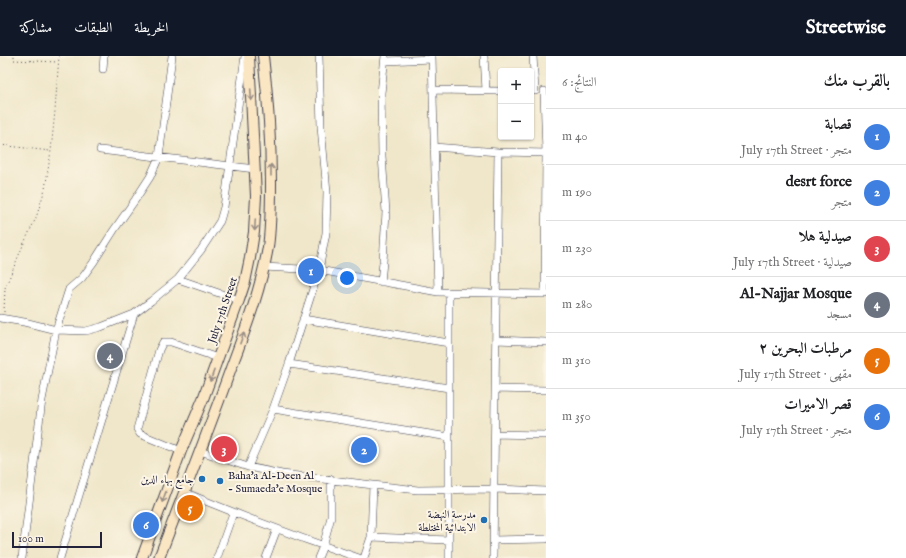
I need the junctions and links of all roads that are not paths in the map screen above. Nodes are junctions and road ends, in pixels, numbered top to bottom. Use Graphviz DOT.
graph roads {
  1 [pos="104,56"];
  2 [pos="172,56"];
  3 [pos="245,56"];
  4 [pos="249,56"];
  5 [pos="263,56"];
  6 [pos="319,56"];
  7 [pos="484,56"];
  8 [pos="533,56"];
  9 [pos="432,57"];
  10 [pos="385,58"];
  11 [pos="533,68"];
  12 [pos="103,69"];
  13 [pos="432,90"];
  14 [pos="486,90"];
  15 [pos="498,91"];
  16 [pos="534,91"];
  17 [pos="545,92"];
  18 [pos="434,147"];
  19 [pos="100,150"];
  20 [pos="498,152"];
  21 [pos="546,153"];
  22 [pos="159,157"];
  23 [pos="230,166"];
  24 [pos="255,169"];
  25 [pos="546,195"];
  26 [pos="546,245"];
  27 [pos="264,268"];
  28 [pos="319,270"];
  29 [pos="178,279"];
  30 [pos="381,282"];
  31 [pos="438,292"];
  32 [pos="449,292"];
  33 [pos="496,293"];
  34 [pos="545,294"];
  35 [pos="239,300"];
  36 [pos="134,314"];
  37 [pos="2,319"];
  38 [pos="303,319"];
  39 [pos="56,330"];
  40 [pos="496,340"];
  41 [pos="546,342"];
  42 [pos="449,343"];
  43 [pos="218,358"];
  44 [pos="289,364"];
  45 [pos="449,388"];
  46 [pos="495,389"];
  47 [pos="546,390"];
  48 [pos="273,409"];
  49 [pos="193,424"];
  50 [pos="208,429"];
  51 [pos="495,434"];
  52 [pos="546,435"];
  53 [pos="449,437"];
  54 [pos="181,451"];
  55 [pos="200,451"];
  56 [pos="248,467"];
  57 [pos="331,479"];
  58 [pos="373,485"];
  59 [pos="449,489"];
  60 [pos="494,489"];
  61 [pos="546,491"];
  62 [pos="184,492"];
  63 [pos="233,513"];
  64 [pos="277,529"];
  65 [pos="371,537"];
  66 [pos="546,539"];
  67 [pos="449,540"];
  68 [pos="494,540"];
  69 [pos="323,546"];
  70 [pos="22,558"];
  71 [pos="60,558"];
  72 [pos="142,558"];
  73 [pos="158,558"];
  74 [pos="217,558"];
  75 [pos="266,558"];
  76 [pos="318,558"];
  77 [pos="359,558"];
  78 [pos="364,558"];
  79 [pos="449,558"];
  80 [pos="493,558"];
  1 -- 12 [label="street"];
  2 -- 22 [label="street"];
  3 -- 23 [label="street"];
  4 -- 24 [label="main road, July 17th Street, one-way"];
  27 -- 5 [label="main road, one-way"];
  6 -- 28 [label="street"];
  7 -- 14 [label="street"];
  8 -- 11 [label="street"];
  9 -- 10 [label="street"];
  9 -- 13 [label="street"];
  10 -- 30 [label="street"];
  13 -- 14 [label="street"];
  13 -- 18 [label="street"];
  14 -- 15 [label="street"];
  16 -- 17 [label="street"];
  17 -- 21 [label="street"];
  18 -- 20 [label="street"];
  18 -- 31 [label="street"];
  19 -- 22 [label="street"];
  20 -- 21 [label="street"];
  20 -- 33 [label="street"];
  21 -- 25 [label="street"];
  22 -- 23 [label="street"];
  22 -- 39 [label="street"];
  23 -- 24 [label="street"];
  23 -- 29 [label="street"];
  24 -- 35 [label="main road, July 17th Street, one-way"];
  25 -- 26 [label="street"];
  26 -- 34 [label="street"];
  27 -- 28 [label="street"];
  50 -- 27 [label="main road, one-way"];
  28 -- 30 [label="street"];
  28 -- 38 [label="street"];
  29 -- 35 [label="street"];
  29 -- 36 [label="street"];
  30 -- 31 [label="street"];
  31 -- 32 [label="street"];
  32 -- 33 [label="street"];
  32 -- 42 [label="street"];
  33 -- 34 [label="street"];
  33 -- 40 [label="street"];
  35 -- 43 [label="main road, July 17th Street"];
  36 -- 39 [label="street"];
  36 -- 71 [label="street"];
  37 -- 39 [label="street"];
  38 -- 42 [label="street"];
  38 -- 44 [label="street"];
  39 -- 70 [label="street"];
  40 -- 41 [label="street"];
  40 -- 46 [label="street"];
  42 -- 45 [label="street"];
  43 -- 49 [label="main road, July 17th Street, one-way"];
  43 -- 54 [label="street"];
  44 -- 45 [label="street"];
  44 -- 48 [label="street"];
  45 -- 53 [label="street"];
  46 -- 47 [label="street"];
  46 -- 51 [label="street"];
  48 -- 53 [label="street"];
  48 -- 56 [label="street"];
  49 -- 50 [label="main road"];
  49 -- 54 [label="main road, July 17th Street"];
  50 -- 55 [label="main road"];
  51 -- 52 [label="street"];
  51 -- 60 [label="street"];
  53 -- 59 [label="street"];
  54 -- 72 [label="main road, July 17th Street, one-way"];
  55 -- 56 [label="street"];
  55 -- 62 [label="main road"];
  56 -- 57 [label="street"];
  57 -- 58 [label="street"];
  57 -- 69 [label="street"];
  58 -- 59 [label="street"];
  58 -- 65 [label="street"];
  59 -- 60 [label="street"];
  59 -- 67 [label="street"];
  60 -- 61 [label="street"];
  60 -- 68 [label="street"];
  62 -- 63 [label="street"];
  62 -- 73 [label="main road"];
  63 -- 64 [label="street"];
  63 -- 74 [label="street"];
  64 -- 69 [label="street"];
  64 -- 75 [label="street"];
  65 -- 67 [label="street"];
  65 -- 78 [label="street"];
  66 -- 68 [label="street"];
  67 -- 79 [label="street"];
  68 -- 80 [label="street"];
  69 -- 76 [label="street"];
  69 -- 77 [label="street"];
}
